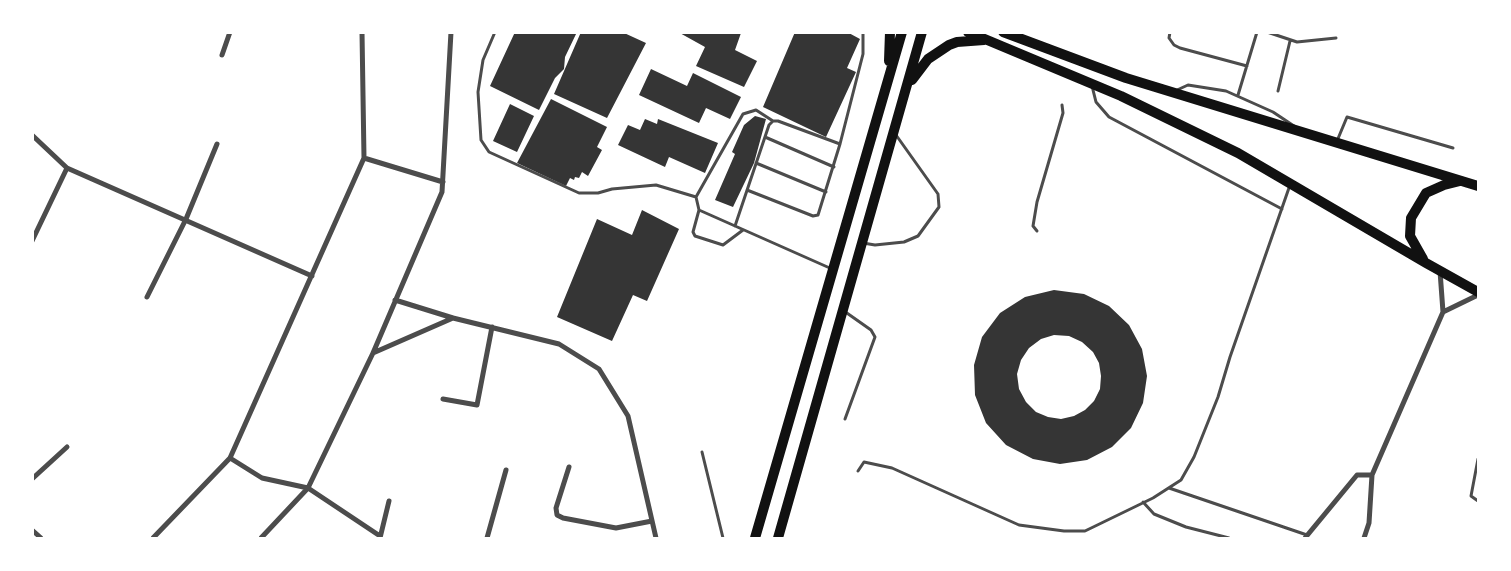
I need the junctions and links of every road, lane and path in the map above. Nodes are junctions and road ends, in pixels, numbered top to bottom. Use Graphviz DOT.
graph roads {
  1 [pos="230,32"];
  2 [pos="362,32"];
  3 [pos="451,32"];
  4 [pos="495,32"];
  5 [pos="863,32"];
  6 [pos="890,32"];
  7 [pos="902,32"];
  8 [pos="922,32"];
  9 [pos="968,32"];
  10 [pos="1003,32"];
  11 [pos="1170,32"];
  12 [pos="1258,32"];
  13 [pos="1267,32"];
  14 [pos="1336,38"];
  15 [pos="986,40"];
  16 [pos="1290,41"];
  17 [pos="222,55"];
  18 [pos="1247,66"];
  19 [pos="888,81"];
  20 [pos="1091,83"];
  21 [pos="906,90"];
  22 [pos="1278,90"];
  23 [pos="1174,93"];
  24 [pos="1238,95"];
  25 [pos="1062,105"];
  26 [pos="773,121"];
  27 [pos="1298,130"];
  28 [pos="894,132"];
  29 [pos="32,135"];
  30 [pos="765,137"];
  31 [pos="1337,142"];
  32 [pos="217,144"];
  33 [pos="840,144"];
  34 [pos="1453,148"];
  35 [pos="364,158"];
  36 [pos="756,163"];
  37 [pos="834,167"];
  38 [pos="67,168"];
  39 [pos="1461,180"];
  40 [pos="443,182"];
  41 [pos="1291,184"];
  42 [pos="1478,186"];
  43 [pos="747,190"];
  44 [pos="826,192"];
  45 [pos="696,197"];
  46 [pos="699,210"];
  47 [pos="1282,210"];
  48 [pos="186,219"];
  49 [pos="735,226"];
  50 [pos="743,230"];
  51 [pos="1037,231"];
  52 [pos="32,241"];
  53 [pos="862,243"];
  54 [pos="1426,263"];
  55 [pos="833,269"];
  56 [pos="1440,271"];
  57 [pos="312,276"];
  58 [pos="1478,293"];
  59 [pos="147,297"];
  60 [pos="395,300"];
  61 [pos="843,310"];
  62 [pos="1443,312"];
  63 [pos="453,318"];
  64 [pos="492,328"];
  65 [pos="373,353"];
  66 [pos="443,399"];
  67 [pos="845,419"];
  68 [pos="67,447"];
  69 [pos="702,452"];
  70 [pos="230,458"];
  71 [pos="1478,459"];
  72 [pos="569,468"];
  73 [pos="506,470"];
  74 [pos="858,471"];
  75 [pos="1372,476"];
  76 [pos="32,479"];
  77 [pos="308,488"];
  78 [pos="1168,488"];
  79 [pos="390,501"];
  80 [pos="1478,501"];
  81 [pos="1143,502"];
  82 [pos="652,521"];
  83 [pos="32,530"];
  84 [pos="380,537"];
  85 [pos="1306,537"];
  86 [pos="41,538"];
  87 [pos="153,538"];
  88 [pos="261,538"];
  89 [pos="487,538"];
  90 [pos="656,538"];
  91 [pos="723,538"];
  92 [pos="755,538"];
  93 [pos="778,538"];
  94 [pos="1229,538"];
  95 [pos="1364,538"];
  1 -- 17 [label="street"];
  2 -- 35 [label="street"];
  3 -- 40 [label="street"];
  4 -- 45 [label="lane"];
  5 -- 33 [label="lane"];
  6 -- 19 [label="highway"];
  7 -- 19 [label="highway"];
  8 -- 21 [label="highway"];
  9 -- 15 [label="highway"];
  10 -- 23 [label="highway"];
  11 -- 18 [label="lane"];
  12 -- 18 [label="lane"];
  13 -- 16 [label="lane"];
  14 -- 16 [label="lane"];
  15 -- 20 [label="highway"];
  15 -- 21 [label="highway"];
  16 -- 22 [label="lane"];
  18 -- 24 [label="lane"];
  19 -- 55 [label="highway"];
  20 -- 41 [label="highway"];
  20 -- 47 [label="lane"];
  21 -- 28 [label="highway"];
  23 -- 24 [label="lane"];
  23 -- 27 [label="highway"];
  24 -- 27 [label="lane"];
  25 -- 51 [label="lane"];
  26 -- 30 [label="lane"];
  26 -- 33 [label="lane"];
  26 -- 45 [label="lane"];
  27 -- 31 [label="highway"];
  28 -- 53 [label="highway"];
  28 -- 53 [label="lane"];
  29 -- 38 [label="street"];
  30 -- 36 [label="lane"];
  30 -- 37 [label="lane"];
  31 -- 34 [label="lane"];
  31 -- 39 [label="highway"];
  32 -- 48 [label="street"];
  33 -- 37 [label="lane"];
  35 -- 40 [label="street"];
  35 -- 57 [label="street"];
  36 -- 43 [label="lane"];
  36 -- 44 [label="lane"];
  37 -- 44 [label="lane"];
  38 -- 48 [label="street"];
  38 -- 52 [label="street"];
  39 -- 42 [label="highway"];
  39 -- 54 [label="highway"];
  40 -- 60 [label="street"];
  41 -- 47 [label="lane"];
  41 -- 54 [label="highway"];
  43 -- 44 [label="lane"];
  43 -- 49 [label="lane"];
  45 -- 46 [label="lane"];
  46 -- 49 [label="lane"];
  46 -- 50 [label="lane"];
  47 -- 78 [label="lane"];
  48 -- 57 [label="street"];
  48 -- 59 [label="street"];
  49 -- 50 [label="lane"];
  50 -- 55 [label="lane"];
  53 -- 61 [label="highway"];
  54 -- 56 [label="highway"];
  55 -- 92 [label="highway"];
  56 -- 58 [label="highway"];
  56 -- 62 [label="street"];
  57 -- 70 [label="street"];
  58 -- 62 [label="street"];
  60 -- 63 [label="street"];
  60 -- 65 [label="street"];
  61 -- 67 [label="lane"];
  61 -- 93 [label="highway"];
  62 -- 75 [label="street"];
  63 -- 64 [label="street"];
  63 -- 65 [label="street"];
  64 -- 66 [label="street"];
  64 -- 82 [label="street"];
  65 -- 77 [label="street"];
  68 -- 76 [label="street"];
  69 -- 91 [label="lane"];
  70 -- 77 [label="street"];
  70 -- 87 [label="street"];
  71 -- 80 [label="lane"];
  72 -- 82 [label="street"];
  73 -- 89 [label="street"];
  74 -- 81 [label="lane"];
  75 -- 85 [label="street"];
  75 -- 95 [label="street"];
  77 -- 84 [label="street"];
  77 -- 88 [label="street"];
  78 -- 81 [label="lane"];
  78 -- 85 [label="lane"];
  79 -- 84 [label="street"];
  81 -- 94 [label="lane"];
  82 -- 90 [label="street"];
  83 -- 86 [label="street"];
}
